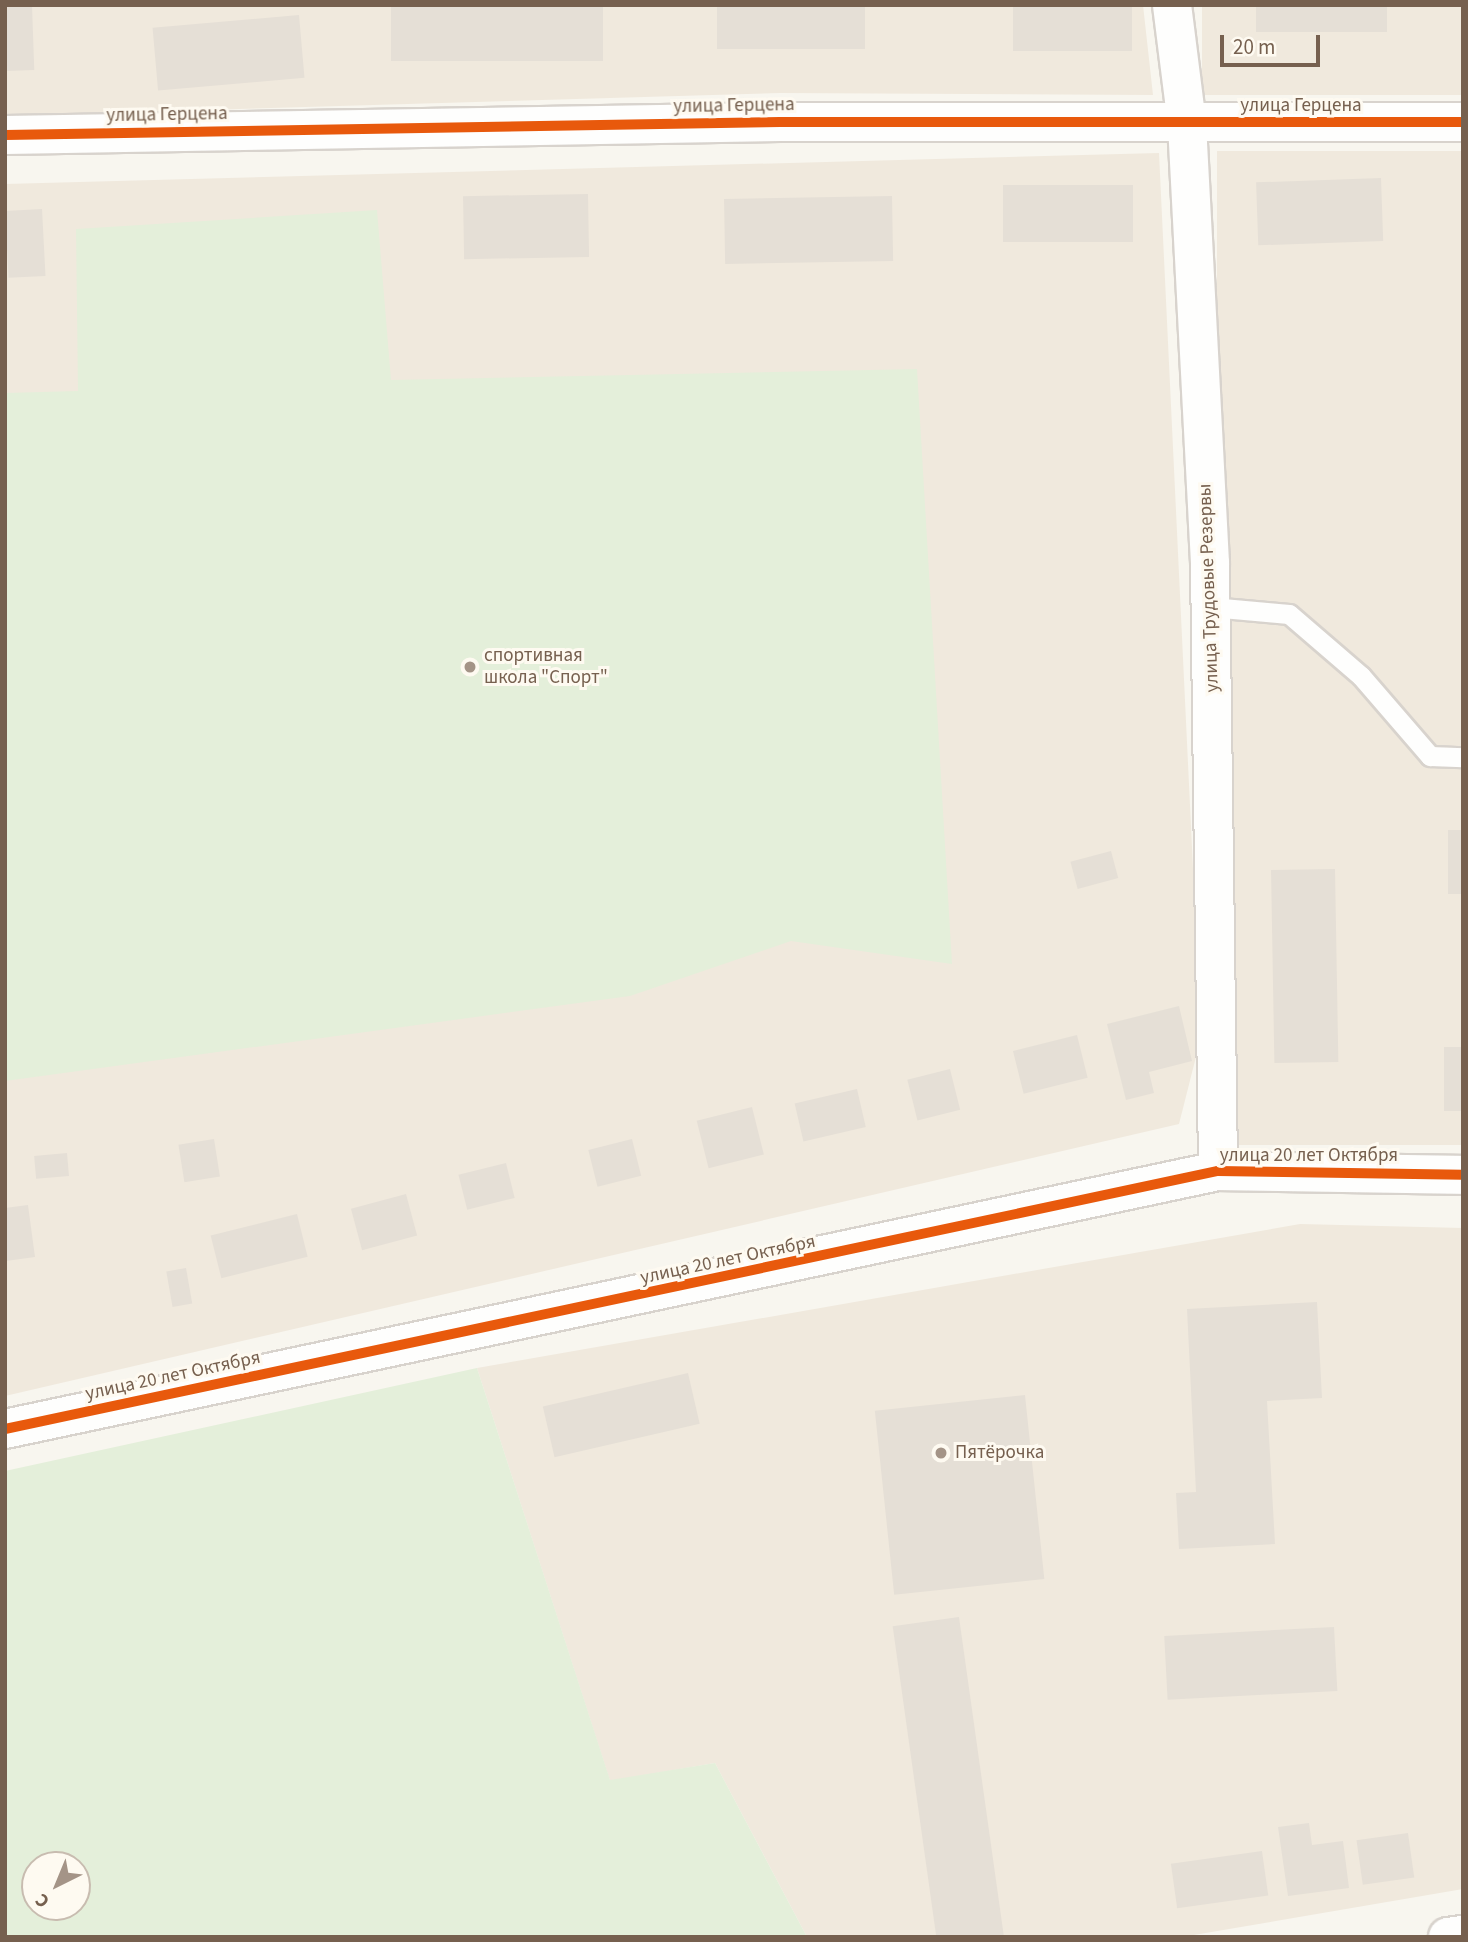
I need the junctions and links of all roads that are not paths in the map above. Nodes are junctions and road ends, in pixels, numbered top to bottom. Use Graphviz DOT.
graph roads {
  1 [pos="1172,5"];
  2 [pos="1463,122"];
  3 [pos="1187,124"];
  4 [pos="5,135"];
  5 [pos="1211,607"];
  6 [pos="1463,757"];
  7 [pos="1219,1171"];
  8 [pos="1463,1175"];
  9 [pos="5,1429"];
  10 [pos="1463,1935"];
  11 [pos="1448,1937"];
  1 -- 3 [label="street, улица Трудовые Резервы"];
  2 -- 3 [label="street, улица Герцена"];
  3 -- 4 [label="street, улица Герцена"];
  3 -- 5 [label="street, улица Трудовые Резервы"];
  5 -- 6 [label="lane"];
  5 -- 7 [label="street, улица Трудовые Резервы"];
  7 -- 8 [label="street, улица 20 лет Октября"];
  7 -- 9 [label="street, улица 20 лет Октября"];
  10 -- 11 [label="street"];
}
